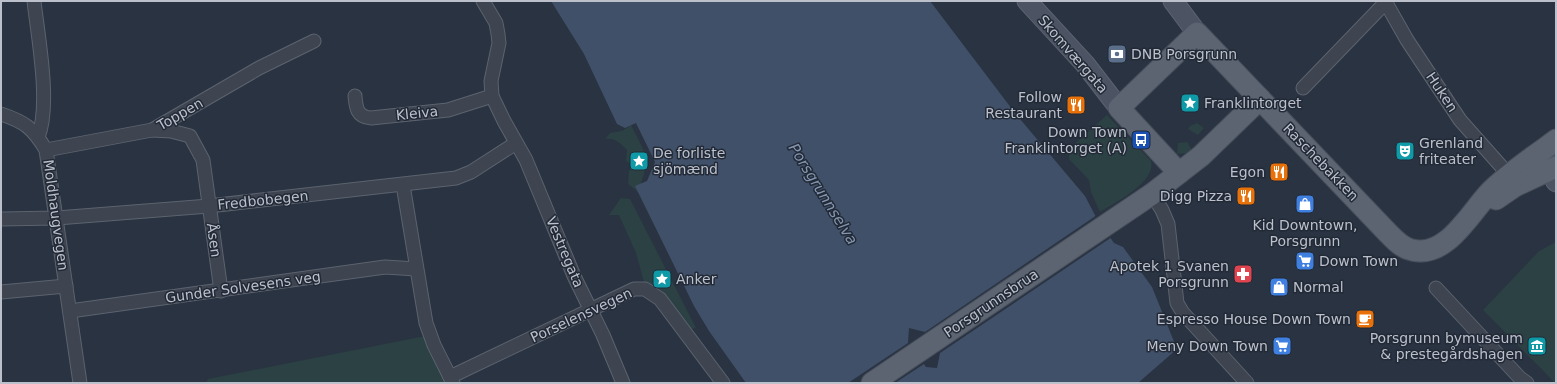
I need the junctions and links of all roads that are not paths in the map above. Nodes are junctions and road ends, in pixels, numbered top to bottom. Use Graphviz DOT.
graph roads {
  1 [pos="34,1"];
  2 [pos="483,1"];
  3 [pos="1027,1"];
  4 [pos="1173,1"];
  5 [pos="1386,2"];
  6 [pos="1197,33"];
  7 [pos="314,41"];
  8 [pos="1303,88"];
  9 [pos="355,96"];
  10 [pos="492,96"];
  11 [pos="1260,99"];
  12 [pos="1119,108"];
  13 [pos="1,114"];
  14 [pos="152,130"];
  15 [pos="38,137"];
  16 [pos="516,143"];
  17 [pos="46,150"];
  18 [pos="1554,160"];
  19 [pos="1180,172"];
  20 [pos="1508,174"];
  21 [pos="403,185"];
  22 [pos="1152,194"];
  23 [pos="209,206"];
  24 [pos="57,218"];
  25 [pos="1469,218"];
  26 [pos="1,219"];
  27 [pos="416,269"];
  28 [pos="66,286"];
  29 [pos="1436,288"];
  30 [pos="221,290"];
  31 [pos="1,292"];
  32 [pos="591,309"];
  33 [pos="70,311"];
  34 [pos="451,380"];
  35 [pos="80,383"];
  36 [pos="623,383"];
  37 [pos="723,383"];
  38 [pos="872,383"];
  39 [pos="1247,383"];
  40 [pos="1527,383"];
  1 -- 15 [label="street"];
  2 -- 10 [label="street"];
  3 -- 12 [label="street, Skomværgata"];
  4 -- 6 [label="street"];
  5 -- 8 [label="street"];
  5 -- 20 [label="street, Huken"];
  6 -- 11 [label="main road, Raschebakken"];
  6 -- 12 [label="main road"];
  7 -- 14 [label="street, Toppen"];
  9 -- 10 [label="street, Kleiva"];
  10 -- 16 [label="street, Vestregata"];
  11 -- 19 [label="main road"];
  11 -- 25 [label="main road, Raschebakken"];
  12 -- 19 [label="main road, Skomværgata"];
  13 -- 15 [label="street, Moldhaugvegen"];
  14 -- 17 [label="street, Toppen"];
  14 -- 23 [label="street, Åsen"];
  15 -- 17 [label="street, Moldhaugvegen"];
  16 -- 21 [label="street, Fredbobegen"];
  16 -- 32 [label="street, Vestregata"];
  17 -- 24 [label="street, Moldhaugvegen"];
  18 -- 20 [label="main road, Raschebakken"];
  18 -- 25 [label="main road, Raschebakken"];
  19 -- 22 [label="main road, Porsgrunnsbrua"];
  20 -- 25 [label="main road, Raschebakken"];
  21 -- 23 [label="street, Fredbobegen"];
  21 -- 27 [label="street"];
  22 -- 38 [label="main road, Porsgrunnsbrua"];
  22 -- 39 [label="street"];
  23 -- 24 [label="street, Fredbobegen"];
  23 -- 30 [label="street, Åsen"];
  24 -- 26 [label="street, Fredbobegen"];
  24 -- 28 [label="street, Moldhaugvegen"];
  27 -- 30 [label="street, Gunder Solvesens veg"];
  27 -- 34 [label="street"];
  28 -- 31 [label="street"];
  28 -- 33 [label="street, Moldhaugvegen"];
  29 -- 40 [label="street"];
  30 -- 33 [label="street, Gunder Solvesens veg"];
  32 -- 34 [label="street, Porselensvegen"];
  32 -- 36 [label="street, Vestregata"];
  32 -- 37 [label="street, Porselensvegen"];
  33 -- 35 [label="street, Moldhaugvegen"];
}
